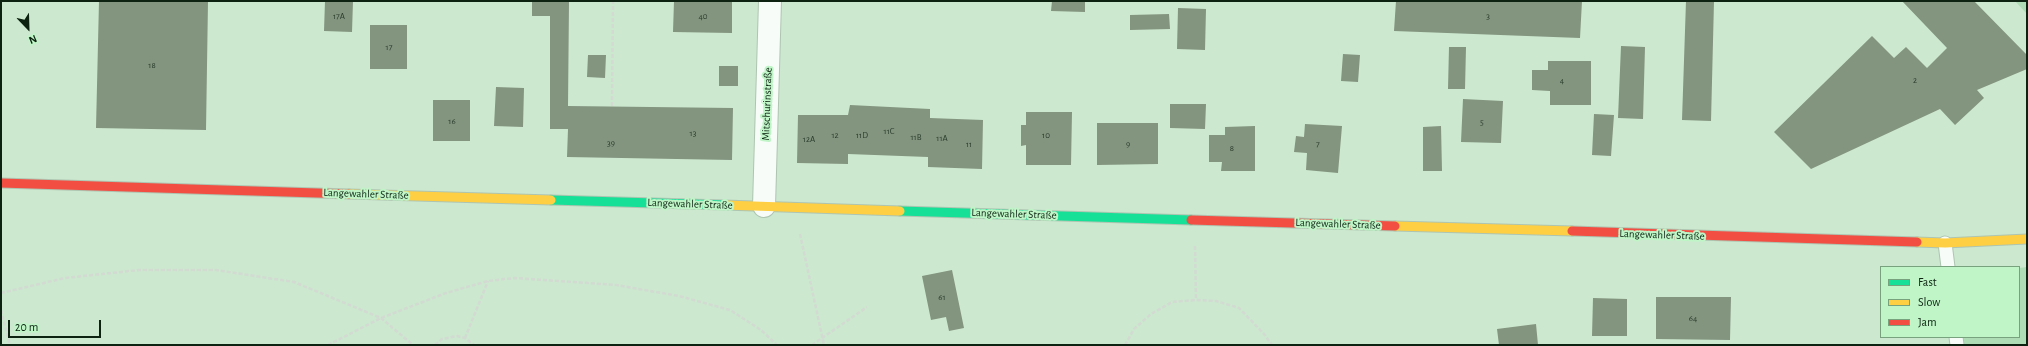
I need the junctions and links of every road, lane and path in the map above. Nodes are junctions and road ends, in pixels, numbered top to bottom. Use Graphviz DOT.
graph roads {
  1 [pos="613,1"];
  2 [pos="770,1"];
  3 [pos="612,106"];
  4 [pos="1,183"];
  5 [pos="764,206"];
  6 [pos="800,233"];
  7 [pos="2027,239"];
  8 [pos="1195,243"];
  9 [pos="1945,244"];
  10 [pos="1948,266"];
  11 [pos="488,281"];
  12 [pos="1,293"];
  13 [pos="1196,300"];
  14 [pos="867,307"];
  15 [pos="1,310"];
  16 [pos="381,318"];
  17 [pos="465,338"];
  18 [pos="822,338"];
  19 [pos="10,345"];
  20 [pos="328,345"];
  21 [pos="412,345"];
  22 [pos="435,345"];
  23 [pos="474,345"];
  24 [pos="777,345"];
  25 [pos="812,345"];
  26 [pos="824,345"];
  27 [pos="1125,345"];
  28 [pos="1272,345"];
  1 -- 3 [label="path"];
  2 -- 5 [label="street, Mitschurinstraße"];
  4 -- 5 [label="street, Langewahler Straße"];
  5 -- 9 [label="street, Langewahler Straße"];
  6 -- 18 [label="path"];
  7 -- 9 [label="street, Langewahler Straße"];
  8 -- 13 [label="path"];
  9 -- 10 [label="lane"];
  11 -- 16 [label="path"];
  11 -- 17 [label="path"];
  11 -- 24 [label="path"];
  12 -- 16 [label="path"];
  13 -- 27 [label="path"];
  13 -- 28 [label="path"];
  14 -- 18 [label="path"];
  15 -- 19 [label="path"];
  16 -- 20 [label="path"];
  16 -- 21 [label="path"];
  17 -- 22 [label="path"];
  17 -- 23 [label="path"];
  18 -- 25 [label="path"];
  18 -- 26 [label="path"];
}
